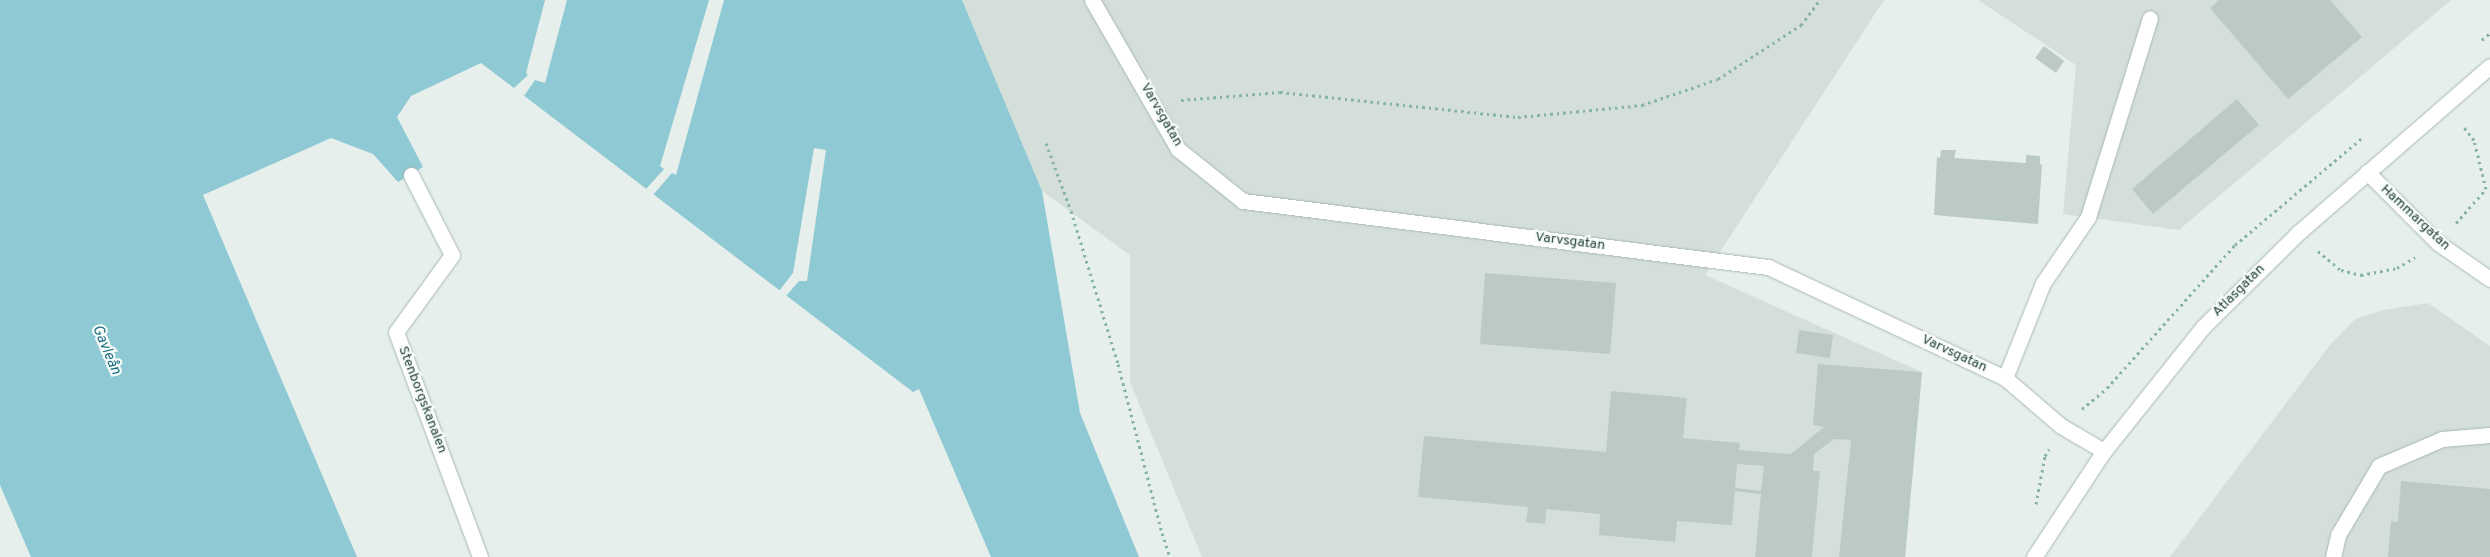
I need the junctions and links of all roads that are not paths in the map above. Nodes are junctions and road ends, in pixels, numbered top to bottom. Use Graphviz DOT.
graph roads {
  1 [pos="1092,0"];
  2 [pos="2150,18"];
  3 [pos="2490,66"];
  4 [pos="2367,172"];
  5 [pos="411,175"];
  6 [pos="2490,278"];
  7 [pos="2005,378"];
  8 [pos="2490,435"];
  9 [pos="2104,451"];
  10 [pos="480,557"];
  11 [pos="2034,557"];
  12 [pos="2333,557"];
  1 -- 7 [label="street, Varvsgatan"];
  2 -- 7 [label="street"];
  3 -- 4 [label="street, Atlasgatan"];
  4 -- 6 [label="street, Hammargatan"];
  4 -- 9 [label="street, Atlasgatan"];
  5 -- 10 [label="street, Stenborgskanalen"];
  7 -- 9 [label="street, Varvsgatan"];
  8 -- 12 [label="street"];
  9 -- 11 [label="street, Atlasgatan"];
}
